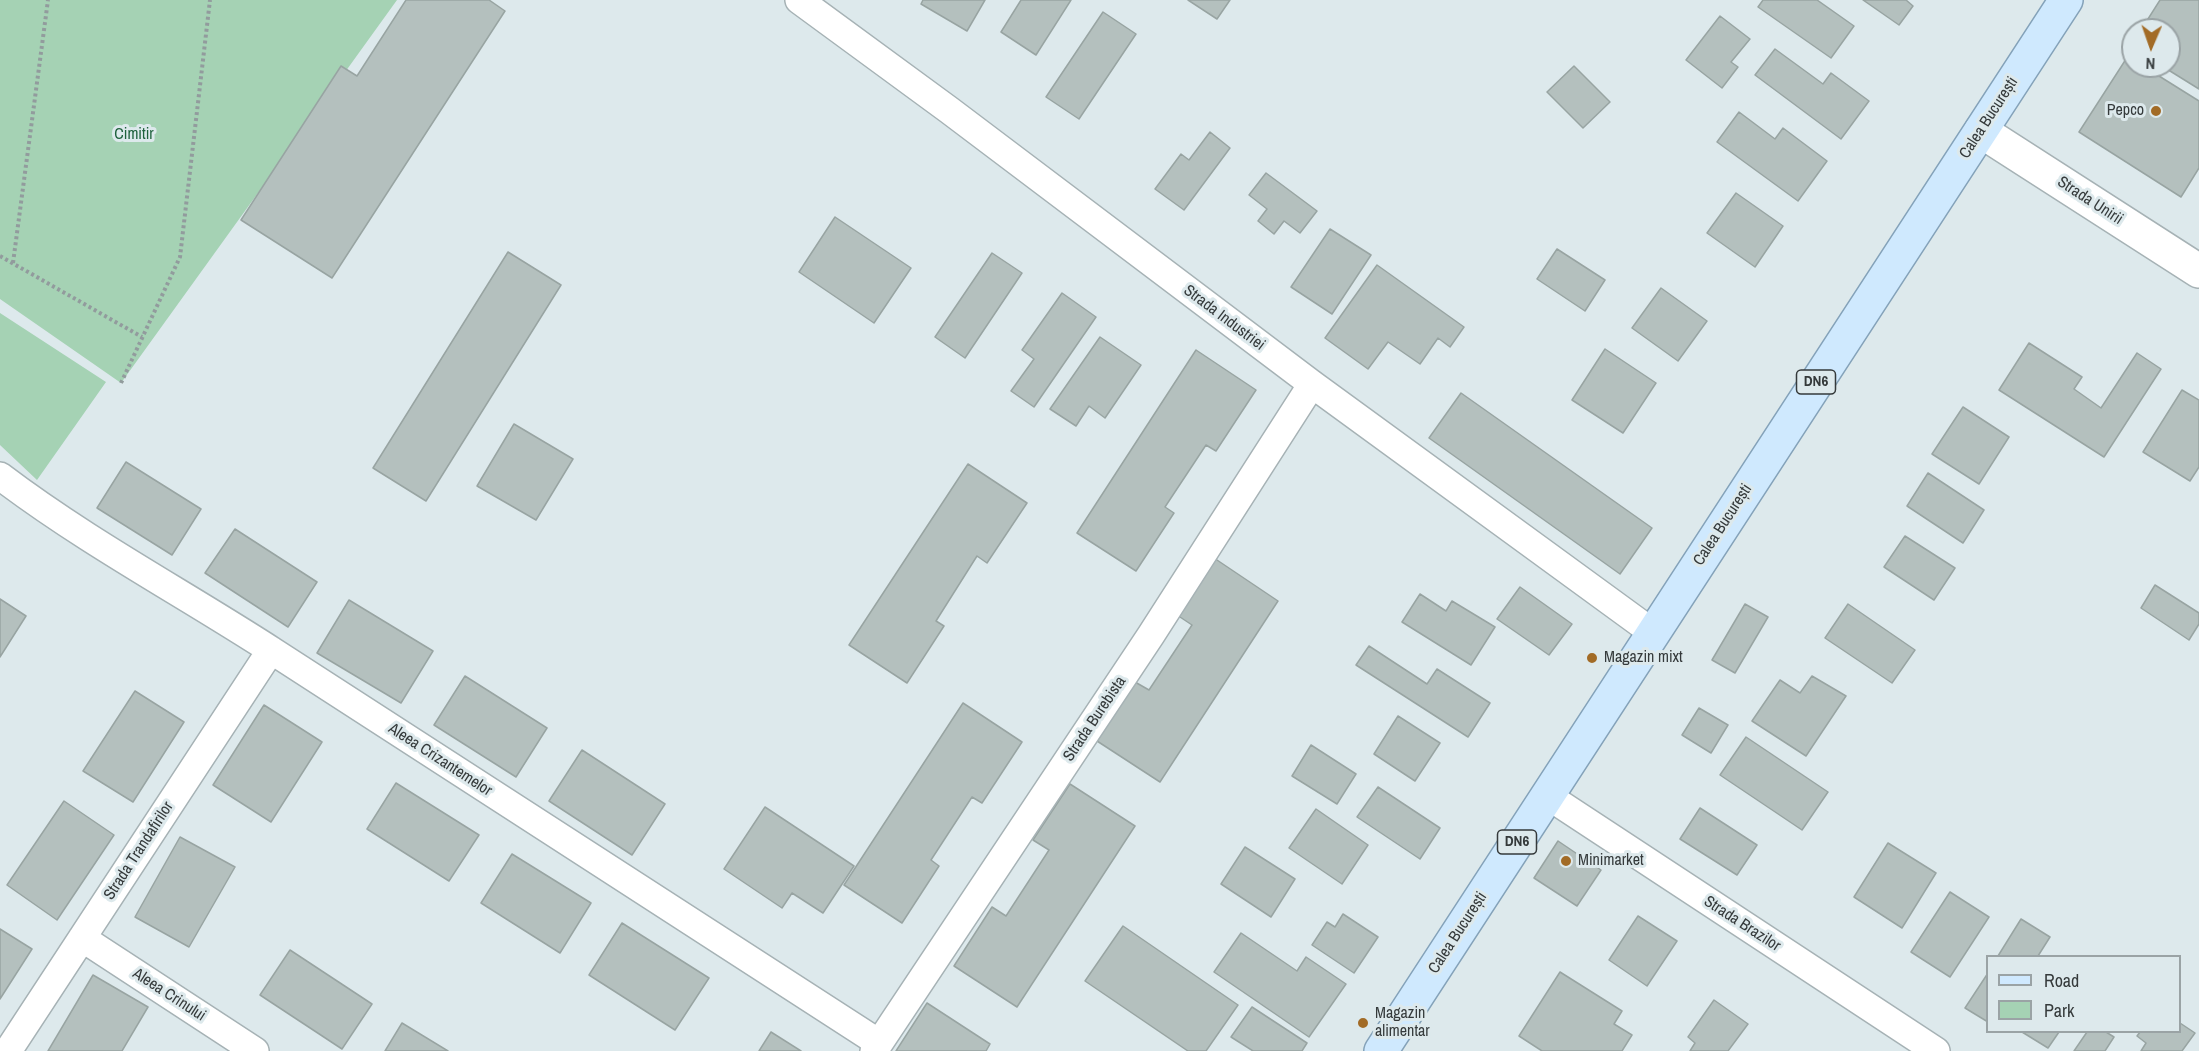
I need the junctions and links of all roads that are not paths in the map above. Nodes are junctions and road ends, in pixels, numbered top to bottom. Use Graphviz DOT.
graph roads {
  1 [pos="799,0"];
  2 [pos="2066,0"];
  3 [pos="1980,131"];
  4 [pos="2199,271"];
  5 [pos="1312,384"];
  6 [pos="0,476"];
  7 [pos="1652,632"];
  8 [pos="271,650"];
  9 [pos="1548,796"];
  10 [pos="82,938"];
  11 [pos="877,1047"];
  12 [pos="8,1051"];
  13 [pos="255,1051"];
  14 [pos="1381,1051"];
  15 [pos="1936,1051"];
  1 -- 5 [label="street, Strada Industriei"];
  2 -- 3 [label="main road, Calea București / DN6"];
  3 -- 4 [label="main road, Strada Unirii"];
  3 -- 7 [label="main road, Calea București / DN6"];
  5 -- 7 [label="street, Strada Industriei"];
  5 -- 11 [label="street, Strada Burebista"];
  6 -- 8 [label="street, Aleea Crizantemelor"];
  7 -- 9 [label="main road, Calea București / DN6"];
  8 -- 10 [label="street, Strada Trandafirilor"];
  8 -- 11 [label="street, Aleea Crizantemelor"];
  9 -- 14 [label="main road, Calea București / DN6"];
  9 -- 15 [label="street, Strada Brazilor"];
  10 -- 12 [label="street, Strada Trandafirilor"];
  10 -- 13 [label="street, Aleea Crinului"];
}
